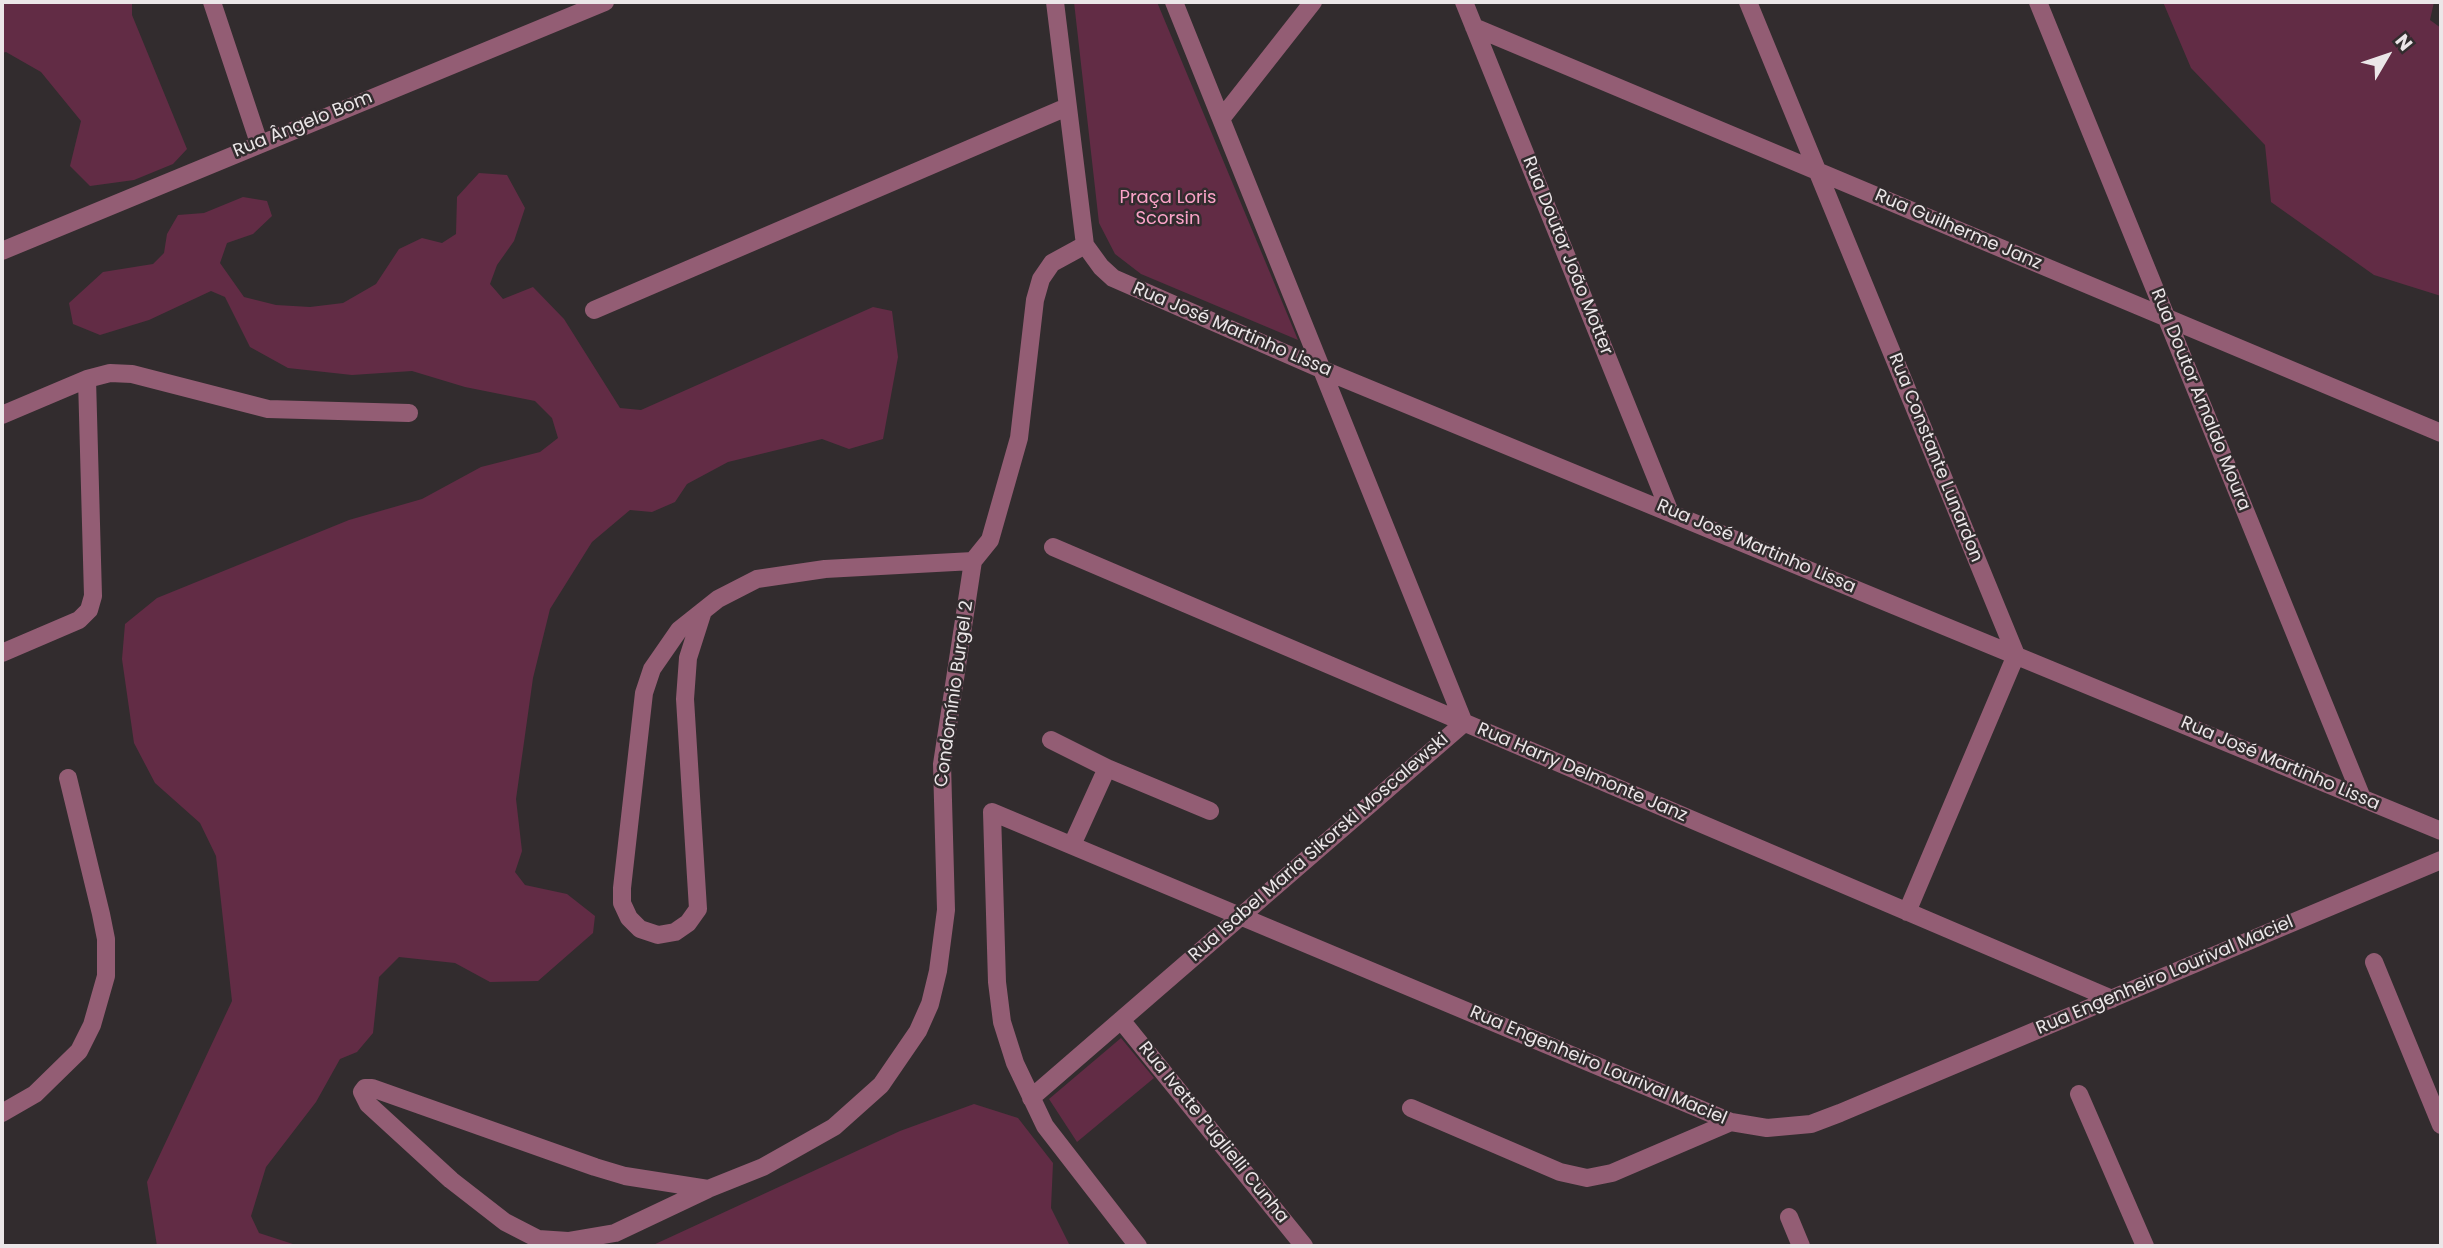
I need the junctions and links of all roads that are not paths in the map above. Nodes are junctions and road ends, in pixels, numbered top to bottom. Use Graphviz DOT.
graph roads {
  1 [pos="212,2"];
  2 [pos="605,2"];
  3 [pos="1055,2"];
  4 [pos="1174,2"];
  5 [pos="1313,2"];
  6 [pos="1464,2"];
  7 [pos="1748,2"];
  8 [pos="2038,2"];
  9 [pos="1474,27"];
  10 [pos="1067,107"];
  11 [pos="1221,119"];
  12 [pos="259,143"];
  13 [pos="1817,171"];
  14 [pos="1085,245"];
  15 [pos="2,251"];
  16 [pos="594,310"];
  17 [pos="2166,317"];
  18 [pos="1321,369"];
  19 [pos="87,379"];
  20 [pos="409,412"];
  21 [pos="2,415"];
  22 [pos="2441,433"];
  23 [pos="1669,510"];
  24 [pos="1053,547"];
  25 [pos="973,561"];
  26 [pos="703,611"];
  27 [pos="2,653"];
  28 [pos="2015,654"];
  29 [pos="1464,723"];
  30 [pos="1051,740"];
  31 [pos="1107,768"];
  32 [pos="68,778"];
  33 [pos="2361,798"];
  34 [pos="1210,811"];
  35 [pos="2441,831"];
  36 [pos="1072,845"];
  37 [pos="2441,860"];
  38 [pos="1907,912"];
  39 [pos="1240,916"];
  40 [pos="2374,962"];
  41 [pos="2112,999"];
  42 [pos="1121,1020"];
  43 [pos="2080,1094"];
  44 [pos="1031,1098"];
  45 [pos="1412,1108"];
  46 [pos="2,1113"];
  47 [pos="1731,1122"];
  48 [pos="2441,1125"];
  49 [pos="708,1189"];
  50 [pos="1789,1217"];
  51 [pos="1138,1246"];
  52 [pos="1304,1246"];
  53 [pos="1801,1246"];
  54 [pos="2145,1246"];
  1 -- 12 [label="street"];
  2 -- 12 [label="street, Rua Ângelo Bom"];
  3 -- 10 [label="street"];
  4 -- 11 [label="street, Rua Isabel Maria Sikorski Moscalewski"];
  5 -- 11 [label="street"];
  6 -- 9 [label="street, Rua Doutor João Motter"];
  7 -- 13 [label="street, Rua Constante Lunardon"];
  8 -- 17 [label="street, Rua Doutor Arnaldo Moura"];
  9 -- 13 [label="street, Rua Guilherme Janz"];
  9 -- 23 [label="street, Rua Doutor João Motter"];
  10 -- 14 [label="street"];
  10 -- 16 [label="street"];
  11 -- 18 [label="street, Rua Isabel Maria Sikorski Moscalewski"];
  12 -- 15 [label="street, Rua Ângelo Bom"];
  13 -- 17 [label="street, Rua Guilherme Janz"];
  13 -- 28 [label="street, Rua Constante Lunardon"];
  14 -- 18 [label="street, Rua José Martinho Lissa"];
  14 -- 25 [label="street, Condomínio Burgel 2"];
  17 -- 22 [label="street, Rua Guilherme Janz"];
  17 -- 33 [label="street, Rua Doutor Arnaldo Moura"];
  18 -- 23 [label="street, Rua José Martinho Lissa"];
  18 -- 29 [label="street, Rua Isabel Maria Sikorski Moscalewski"];
  19 -- 20 [label="street"];
  19 -- 21 [label="street"];
  19 -- 27 [label="street"];
  23 -- 28 [label="street, Rua José Martinho Lissa"];
  24 -- 29 [label="street, Rua Harry Delmonte Janz"];
  25 -- 26 [label="street"];
  25 -- 49 [label="street, Condomínio Burgel 2"];
  26 -- 26 [label="street"];
  28 -- 33 [label="street, Rua José Martinho Lissa"];
  28 -- 38 [label="street"];
  29 -- 38 [label="street, Rua Harry Delmonte Janz"];
  29 -- 39 [label="street, Rua Isabel Maria Sikorski Moscalewski"];
  30 -- 31 [label="street"];
  31 -- 34 [label="street"];
  31 -- 36 [label="street"];
  32 -- 46 [label="street"];
  33 -- 35 [label="street, Rua José Martinho Lissa"];
  36 -- 39 [label="street, Rua Engenheiro Lourival Maciel"];
  36 -- 44 [label="street, Rua Engenheiro Lourival Maciel"];
  37 -- 41 [label="street, Rua Engenheiro Lourival Maciel"];
  38 -- 41 [label="street, Rua Harry Delmonte Janz"];
  39 -- 42 [label="street, Rua Isabel Maria Sikorski Moscalewski"];
  39 -- 47 [label="street, Rua Engenheiro Lourival Maciel"];
  40 -- 48 [label="street"];
  41 -- 47 [label="street, Rua Engenheiro Lourival Maciel"];
  42 -- 44 [label="street, Rua Isabel Maria Sikorski Moscalewski"];
  42 -- 52 [label="street, Rua Ivette Puglielli Cunha"];
  43 -- 54 [label="street"];
  44 -- 51 [label="street"];
  45 -- 47 [label="street"];
  49 -- 49 [label="street, Condomínio Burgel 2"];
  50 -- 53 [label="street"];
}
